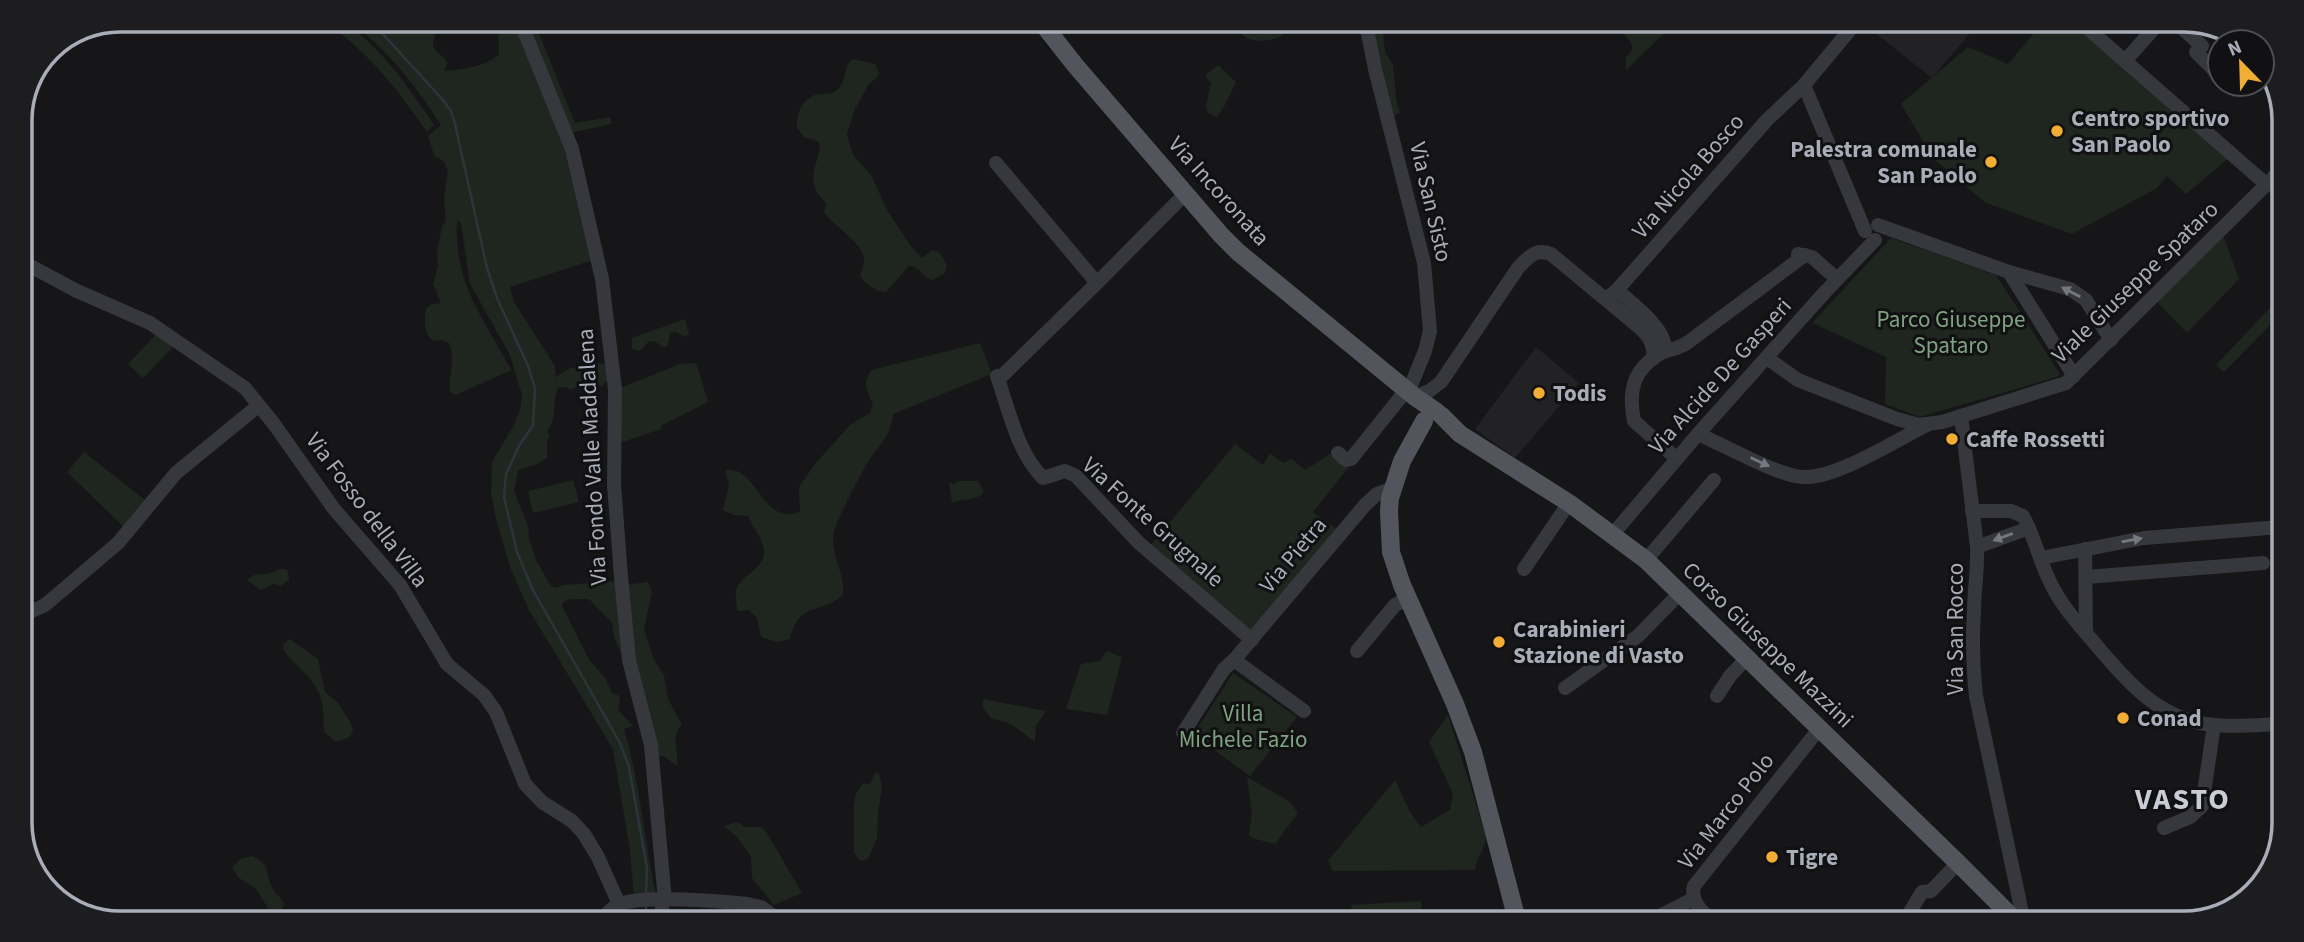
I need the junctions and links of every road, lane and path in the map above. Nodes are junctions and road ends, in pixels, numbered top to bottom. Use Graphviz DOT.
graph roads {
  1 [pos="524,31"];
  2 [pos="1048,31"];
  3 [pos="1367,31"];
  4 [pos="1837,31"];
  5 [pos="1850,31"];
  6 [pos="2091,31"];
  7 [pos="2152,31"];
  8 [pos="2185,31"];
  9 [pos="1842,41"];
  10 [pos="2125,61"];
  11 [pos="2206,62"];
  12 [pos="1804,85"];
  13 [pos="996,163"];
  14 [pos="2272,180"];
  15 [pos="2267,185"];
  16 [pos="1186,193"];
  17 [pos="1874,234"];
  18 [pos="32,267"];
  19 [pos="2009,272"];
  20 [pos="1837,279"];
  21 [pos="1097,284"];
  22 [pos="1612,294"];
  23 [pos="2111,340"];
  24 [pos="1661,352"];
  25 [pos="1767,358"];
  26 [pos="2074,376"];
  27 [pos="1441,382"];
  28 [pos="1411,393"];
  29 [pos="258,406"];
  30 [pos="1961,416"];
  31 [pos="1433,421"];
  32 [pos="1928,425"];
  33 [pos="1698,434"];
  34 [pos="1338,453"];
  35 [pos="1676,458"];
  36 [pos="1714,480"];
  37 [pos="1393,485"];
  38 [pos="1569,503"];
  39 [pos="1972,511"];
  40 [pos="2029,528"];
  41 [pos="2272,528"];
  42 [pos="1613,534"];
  43 [pos="1977,547"];
  44 [pos="2085,549"];
  45 [pos="2041,558"];
  46 [pos="1646,559"];
  47 [pos="2263,563"];
  48 [pos="1524,569"];
  49 [pos="2087,577"];
  50 [pos="1679,593"];
  51 [pos="1408,598"];
  52 [pos="32,611"];
  53 [pos="2086,632"];
  54 [pos="1251,640"];
  55 [pos="1357,651"];
  56 [pos="1747,658"];
  57 [pos="1234,660"];
  58 [pos="1565,688"];
  59 [pos="1717,696"];
  60 [pos="1304,711"];
  61 [pos="2272,724"];
  62 [pos="2214,725"];
  63 [pos="1819,729"];
  64 [pos="1183,733"];
  65 [pos="2164,828"];
  66 [pos="1958,863"];
  67 [pos="1693,898"];
  68 [pos="661,900"];
  69 [pos="619,904"];
  70 [pos="611,911"];
  71 [pos="662,911"];
  72 [pos="766,911"];
  73 [pos="1515,911"];
  74 [pos="1669,911"];
  75 [pos="1703,911"];
  76 [pos="1911,911"];
  77 [pos="2000,911"];
  78 [pos="2022,911"];
  1 -- 68 [label="street, Via Fondo Valle Maddalena"];
  2 -- 16 [label="main road, Via Incoronata"];
  3 -- 28 [label="street, Via San Sisto"];
  4 -- 9 [label="street"];
  5 -- 9 [label="street"];
  6 -- 10 [label="street"];
  7 -- 10 [label="street"];
  8 -- 11 [label="street"];
  9 -- 12 [label="street"];
  10 -- 15 [label="street"];
  12 -- 17 [label="street"];
  12 -- 22 [label="street, Via Nicola Bosco"];
  13 -- 21 [label="street"];
  14 -- 15 [label="street, Viale Giuseppe Spataro"];
  15 -- 23 [label="street, Viale Giuseppe Spataro"];
  16 -- 21 [label="street"];
  16 -- 28 [label="main road, Via Incoronata"];
  17 -- 19 [label="street"];
  17 -- 20 [label="street, Via Alcide De Gasperi"];
  18 -- 29 [label="street, Via Fosso della Villa"];
  23 -- 19 [label="street, one-way"];
  19 -- 26 [label="street"];
  20 -- 24 [label="street"];
  20 -- 25 [label="street, Via Alcide De Gasperi"];
  21 -- 54 [label="street, Via Fonte Grugnale"];
  22 -- 24 [label="street"];
  22 -- 27 [label="street"];
  23 -- 26 [label="street, Viale Giuseppe Spataro"];
  24 -- 35 [label="street"];
  25 -- 32 [label="street, Viale Giuseppe Spataro"];
  25 -- 33 [label="street, Via Alcide De Gasperi"];
  26 -- 30 [label="street, Viale Giuseppe Spataro"];
  27 -- 28 [label="street"];
  27 -- 31 [label="street"];
  28 -- 31 [label="main road, Via Incoronata"];
  28 -- 34 [label="street"];
  29 -- 52 [label="street"];
  29 -- 69 [label="street, Via Fosso della Villa"];
  30 -- 32 [label="street, Viale Giuseppe Spataro"];
  30 -- 39 [label="street, Via San Rocco"];
  31 -- 37 [label="main road"];
  31 -- 38 [label="main road, Corso Giuseppe Mazzini"];
  33 -- 32 [label="street, one-way"];
  33 -- 35 [label="street, Via Alcide De Gasperi"];
  35 -- 42 [label="street, Via Alcide De Gasperi"];
  36 -- 46 [label="street"];
  37 -- 51 [label="main road"];
  37 -- 54 [label="street, Via Pietra"];
  38 -- 42 [label="main road, Corso Giuseppe Mazzini"];
  38 -- 48 [label="street"];
  39 -- 40 [label="street"];
  39 -- 43 [label="street, Via San Rocco"];
  40 -- 43 [label="street, one-way"];
  40 -- 45 [label="street"];
  44 -- 41 [label="street, one-way"];
  42 -- 46 [label="main road, Corso Giuseppe Mazzini"];
  43 -- 78 [label="street, Via San Rocco"];
  44 -- 45 [label="street"];
  44 -- 49 [label="street"];
  45 -- 53 [label="street"];
  46 -- 50 [label="main road, Corso Giuseppe Mazzini"];
  47 -- 49 [label="street"];
  49 -- 53 [label="street"];
  50 -- 56 [label="main road, Corso Giuseppe Mazzini"];
  50 -- 58 [label="street"];
  51 -- 55 [label="street"];
  51 -- 73 [label="main road"];
  53 -- 62 [label="street"];
  54 -- 57 [label="street, Via Pietra"];
  56 -- 59 [label="street"];
  56 -- 63 [label="main road, Corso Giuseppe Mazzini"];
  57 -- 60 [label="street"];
  57 -- 64 [label="street, Via Pietra"];
  61 -- 62 [label="street"];
  62 -- 65 [label="street"];
  63 -- 66 [label="main road, Corso Giuseppe Mazzini"];
  63 -- 67 [label="street, Via Marco Polo"];
  66 -- 76 [label="street"];
  66 -- 77 [label="main road, Corso Giuseppe Mazzini"];
  67 -- 74 [label="street"];
  67 -- 75 [label="street, Via Marco Polo"];
  68 -- 69 [label="street"];
  68 -- 71 [label="street, Via Fondo Valle Maddalena"];
  68 -- 72 [label="street"];
  69 -- 70 [label="street"];
}
